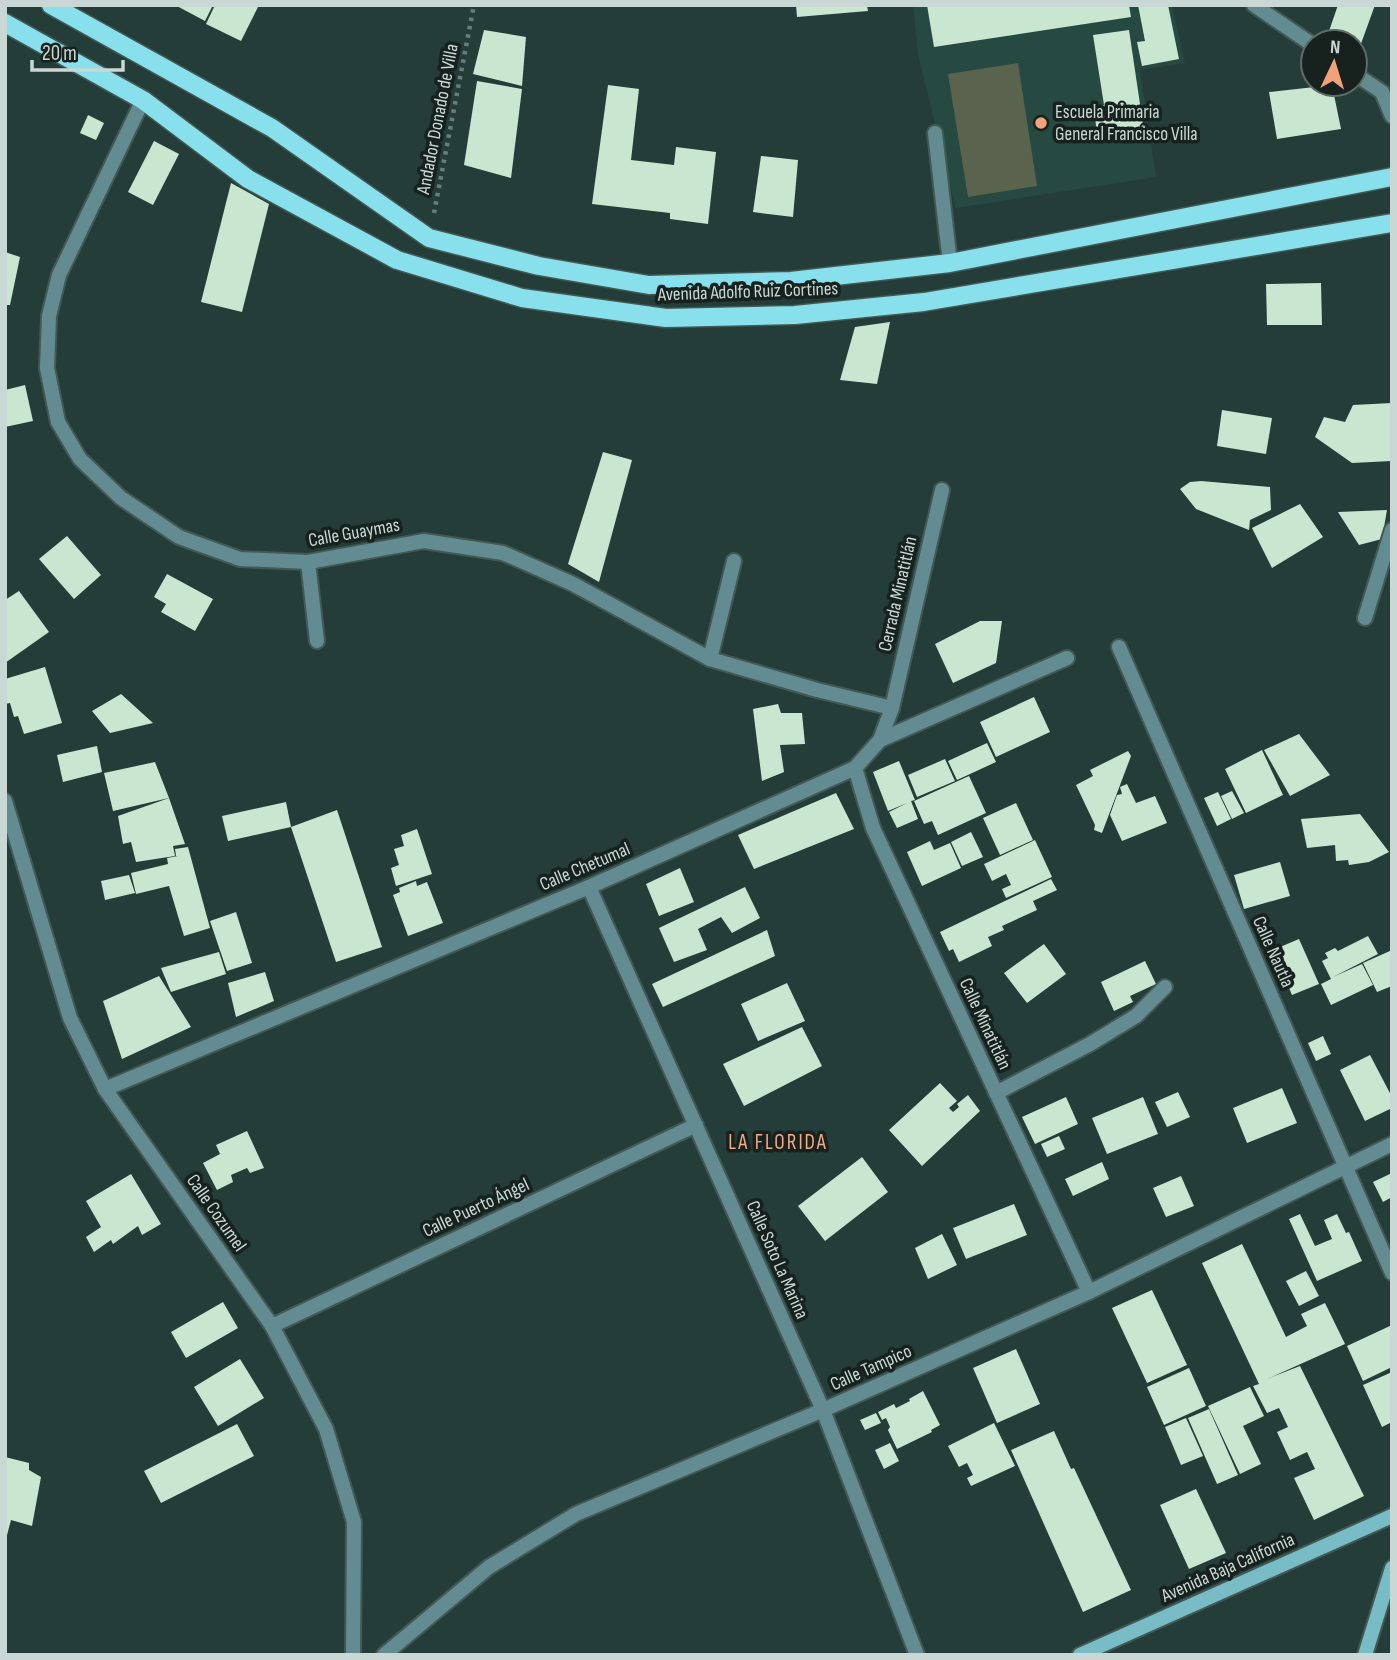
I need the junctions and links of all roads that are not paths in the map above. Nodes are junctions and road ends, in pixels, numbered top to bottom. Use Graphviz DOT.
graph roads {
  1 [pos="51,5"];
  2 [pos="1259,7"];
  3 [pos="5,23"];
  4 [pos="1299,35"];
  5 [pos="1369,83"];
  6 [pos="143,100"];
  7 [pos="1392,116"];
  8 [pos="935,133"];
  9 [pos="1392,177"];
  10 [pos="1392,223"];
  11 [pos="950,263"];
  12 [pos="942,490"];
  13 [pos="1392,530"];
  14 [pos="734,561"];
  15 [pos="308,562"];
  16 [pos="1365,618"];
  17 [pos="317,641"];
  18 [pos="1119,648"];
  19 [pos="1068,658"];
  20 [pos="710,659"];
  21 [pos="892,708"];
  22 [pos="880,740"];
  23 [pos="855,768"];
  24 [pos="5,801"];
  25 [pos="589,887"];
  26 [pos="1165,987"];
  27 [pos="105,1089"];
  28 [pos="996,1093"];
  29 [pos="696,1125"];
  30 [pos="1392,1144"];
  31 [pos="1346,1166"];
  32 [pos="1392,1273"];
  33 [pos="1089,1292"];
  34 [pos="272,1326"];
  35 [pos="823,1410"];
  36 [pos="1392,1516"];
  37 [pos="1392,1568"];
  38 [pos="353,1655"];
  39 [pos="384,1655"];
  40 [pos="917,1655"];
  41 [pos="1080,1655"];
  42 [pos="1366,1655"];
  1 -- 11 [label="main road, Avenida Adolfo Ruiz Cortines"];
  2 -- 4 [label="street"];
  3 -- 6 [label="main road, Avenida Adolfo Ruiz Cortines"];
  5 -- 7 [label="street"];
  6 -- 10 [label="main road, Avenida Adolfo Ruiz Cortines"];
  6 -- 15 [label="street, Calle Guaymas"];
  8 -- 11 [label="street"];
  9 -- 11 [label="main road, Avenida Adolfo Ruiz Cortines"];
  12 -- 21 [label="street, Cerrada Minatitlán"];
  13 -- 16 [label="street"];
  14 -- 20 [label="street"];
  15 -- 17 [label="street"];
  15 -- 20 [label="street, Calle Guaymas"];
  18 -- 31 [label="street, Calle Nautla"];
  19 -- 22 [label="street, Calle Chetumal"];
  20 -- 21 [label="street, Calle Guaymas"];
  21 -- 22 [label="street"];
  22 -- 23 [label="street, Calle Chetumal"];
  23 -- 25 [label="street, Calle Chetumal"];
  23 -- 28 [label="street, Calle Minatitlán"];
  24 -- 27 [label="street, Calle Cozumel"];
  25 -- 27 [label="street, Calle Chetumal"];
  25 -- 29 [label="street, Calle Soto La Marina"];
  26 -- 28 [label="street"];
  27 -- 34 [label="street, Calle Cozumel"];
  28 -- 33 [label="street, Calle Minatitlán"];
  29 -- 34 [label="street, Calle Puerto Ángel"];
  29 -- 35 [label="street, Calle Soto La Marina"];
  30 -- 31 [label="street, Calle Tampico"];
  31 -- 32 [label="street, Calle Nautla"];
  31 -- 33 [label="street, Calle Tampico"];
  33 -- 35 [label="street, Calle Tampico"];
  34 -- 38 [label="street, Calle Cozumel"];
  35 -- 39 [label="street, Calle Tampico"];
  35 -- 40 [label="street, Calle Soto La Marina"];
  36 -- 41 [label="main road, Avenida Baja California"];
  37 -- 42 [label="main road"];
}
